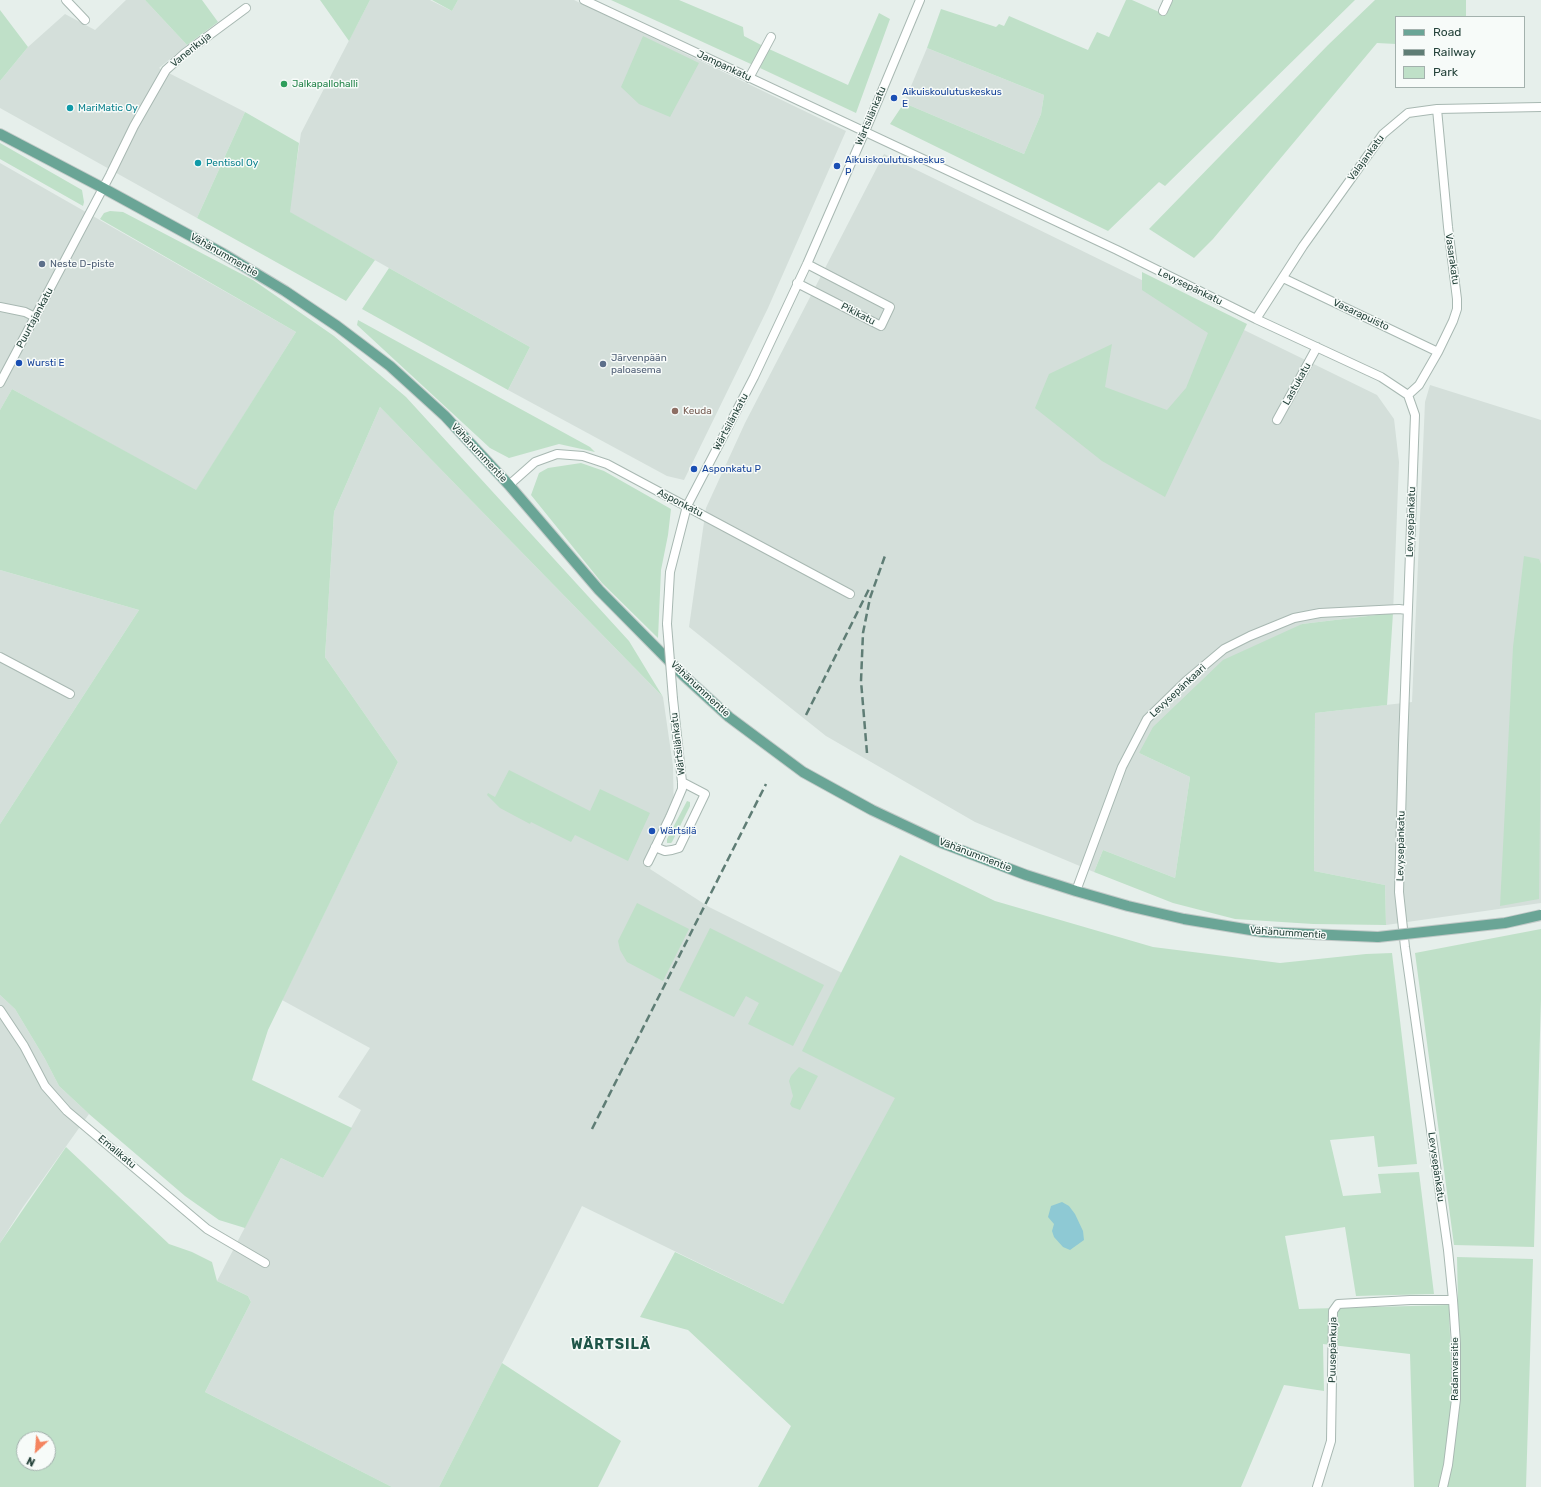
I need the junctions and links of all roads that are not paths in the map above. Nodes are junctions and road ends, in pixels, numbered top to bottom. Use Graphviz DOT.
graph roads {
  1 [pos="66,0"];
  2 [pos="584,0"];
  3 [pos="920,0"];
  4 [pos="1168,0"];
  5 [pos="246,8"];
  6 [pos="1163,12"];
  7 [pos="85,20"];
  8 [pos="771,37"];
  9 [pos="749,78"];
  10 [pos="1541,107"];
  11 [pos="1437,109"];
  12 [pos="865,132"];
  13 [pos="0,134"];
  14 [pos="103,188"];
  15 [pos="807,264"];
  16 [pos="1283,278"];
  17 [pos="797,283"];
  18 [pos="0,307"];
  19 [pos="35,317"];
  20 [pos="1256,319"];
  21 [pos="1317,347"];
  22 [pos="1438,352"];
  23 [pos="0,383"];
  24 [pos="1408,395"];
  25 [pos="1277,420"];
  26 [pos="508,485"];
  27 [pos="687,506"];
  28 [pos="850,594"];
  29 [pos="1407,610"];
  30 [pos="0,657"];
  31 [pos="70,694"];
  32 [pos="682,782"];
  33 [pos="655,847"];
  34 [pos="648,862"];
  35 [pos="1076,892"];
  36 [pos="1541,915"];
  37 [pos="0,1010"];
  38 [pos="1448,1250"];
  39 [pos="266,1263"];
  40 [pos="1453,1300"];
  41 [pos="1318,1487"];
  42 [pos="1443,1487"];
  1 -- 7 [label="street"];
  2 -- 9 [label="street, Jampankatu"];
  3 -- 12 [label="street, Wärtsilänkatu"];
  4 -- 6 [label="street"];
  5 -- 14 [label="street, Vanerikuja"];
  8 -- 9 [label="street"];
  9 -- 12 [label="street, Jampankatu"];
  10 -- 11 [label="street, Valajankatu"];
  11 -- 16 [label="street, Valajankatu"];
  11 -- 22 [label="street, Vasarakatu"];
  12 -- 15 [label="street, Wärtsilänkatu"];
  12 -- 20 [label="street, Levysepänkatu"];
  13 -- 14 [label="main road, Vähänummentie"];
  14 -- 19 [label="street, Puurtajankatu"];
  14 -- 26 [label="main road, Vähänummentie"];
  15 -- 17 [label="street, Wärtsilänkatu"];
  15 -- 17 [label="street, Pikikatu"];
  16 -- 20 [label="street, Valajankatu"];
  16 -- 22 [label="street, Vasarapuisto"];
  17 -- 27 [label="street, Wärtsilänkatu"];
  18 -- 19 [label="street"];
  19 -- 23 [label="street, Puurtajankatu"];
  20 -- 21 [label="street, Levysepänkatu"];
  21 -- 24 [label="street, Levysepänkatu"];
  21 -- 25 [label="street, Lastukatu"];
  22 -- 24 [label="street, Vasarakatu"];
  24 -- 29 [label="street, Levysepänkatu"];
  26 -- 27 [label="street, Asponkatu"];
  26 -- 35 [label="main road, Vähänummentie"];
  27 -- 28 [label="street, Asponkatu"];
  27 -- 32 [label="street, Wärtsilänkatu, bridge"];
  29 -- 35 [label="street, Levysepänkaari"];
  29 -- 38 [label="street, Levysepänkatu"];
  30 -- 31 [label="street"];
  32 -- 33 [label="street, Wärtsilänkatu"];
  32 -- 33 [label="street"];
  33 -- 34 [label="street, Wärtsilänkatu"];
  35 -- 36 [label="main road, Vähänummentie, bridge"];
  37 -- 39 [label="street, Emalikatu"];
  38 -- 40 [label="street, Radanvarsitie"];
  40 -- 41 [label="street, Puusepänkuja"];
  40 -- 42 [label="street, Radanvarsitie"];
}
